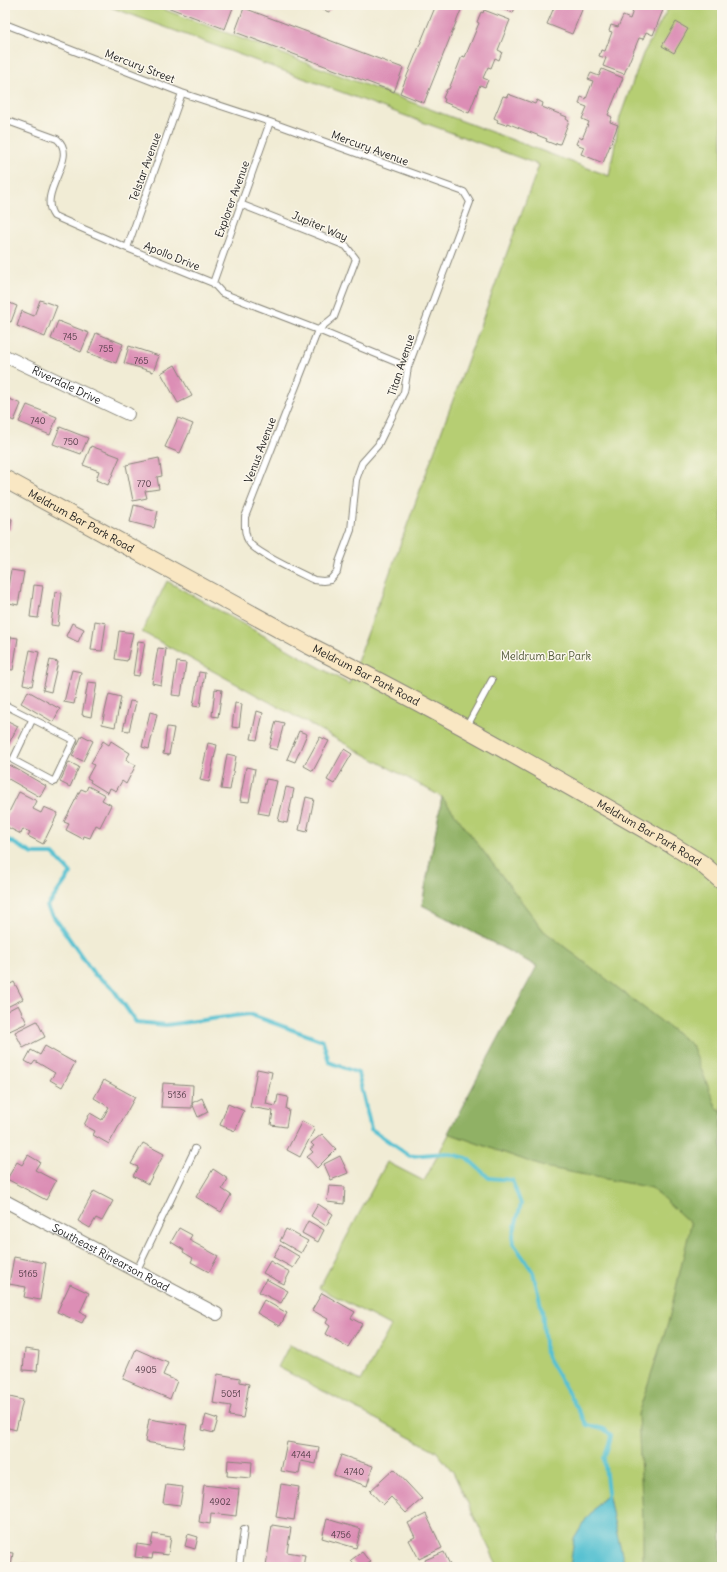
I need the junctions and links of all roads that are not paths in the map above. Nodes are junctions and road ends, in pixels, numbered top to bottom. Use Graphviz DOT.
graph roads {
  1 [pos="5,24"];
  2 [pos="182,93"];
  3 [pos="5,120"];
  4 [pos="270,122"];
  5 [pos="464,192"];
  6 [pos="240,204"];
  7 [pos="127,248"];
  8 [pos="213,283"];
  9 [pos="318,330"];
  10 [pos="5,356"];
  11 [pos="408,367"];
  12 [pos="128,414"];
  13 [pos="5,479"];
  14 [pos="282,563"];
  15 [pos="492,680"];
  16 [pos="5,705"];
  17 [pos="32,720"];
  18 [pos="466,728"];
  19 [pos="722,881"];
  20 [pos="195,1149"];
  21 [pos="5,1201"];
  22 [pos="136,1272"];
  23 [pos="217,1314"];
  24 [pos="244,1529"];
  25 [pos="239,1567"];
  1 -- 2 [label="lane, Mercury Street"];
  2 -- 4 [label="lane, Mercury Street"];
  2 -- 7 [label="lane, Telstar Avenue"];
  3 -- 7 [label="lane, Apollo Drive"];
  4 -- 5 [label="lane, Mercury Avenue"];
  4 -- 6 [label="lane, Explorer Avenue"];
  5 -- 11 [label="lane, Titan Avenue"];
  6 -- 8 [label="lane, Explorer Avenue"];
  6 -- 9 [label="lane, Jupiter Way"];
  7 -- 8 [label="lane, Apollo Drive"];
  8 -- 9 [label="lane, Apollo Drive"];
  9 -- 11 [label="lane, Apollo Drive"];
  9 -- 14 [label="lane, Venus Avenue"];
  10 -- 12 [label="street, Riverdale Drive"];
  11 -- 14 [label="lane, Titan Avenue"];
  13 -- 18 [label="street, Meldrum Bar Park Road"];
  15 -- 18 [label="lane"];
  16 -- 17 [label="lane"];
  17 -- 17 [label="lane"];
  18 -- 19 [label="street, Meldrum Bar Park Road"];
  20 -- 22 [label="lane"];
  21 -- 22 [label="street, Southeast Rinearson Road"];
  22 -- 23 [label="street, Southeast Rinearson Road"];
  24 -- 25 [label="lane"];
}
